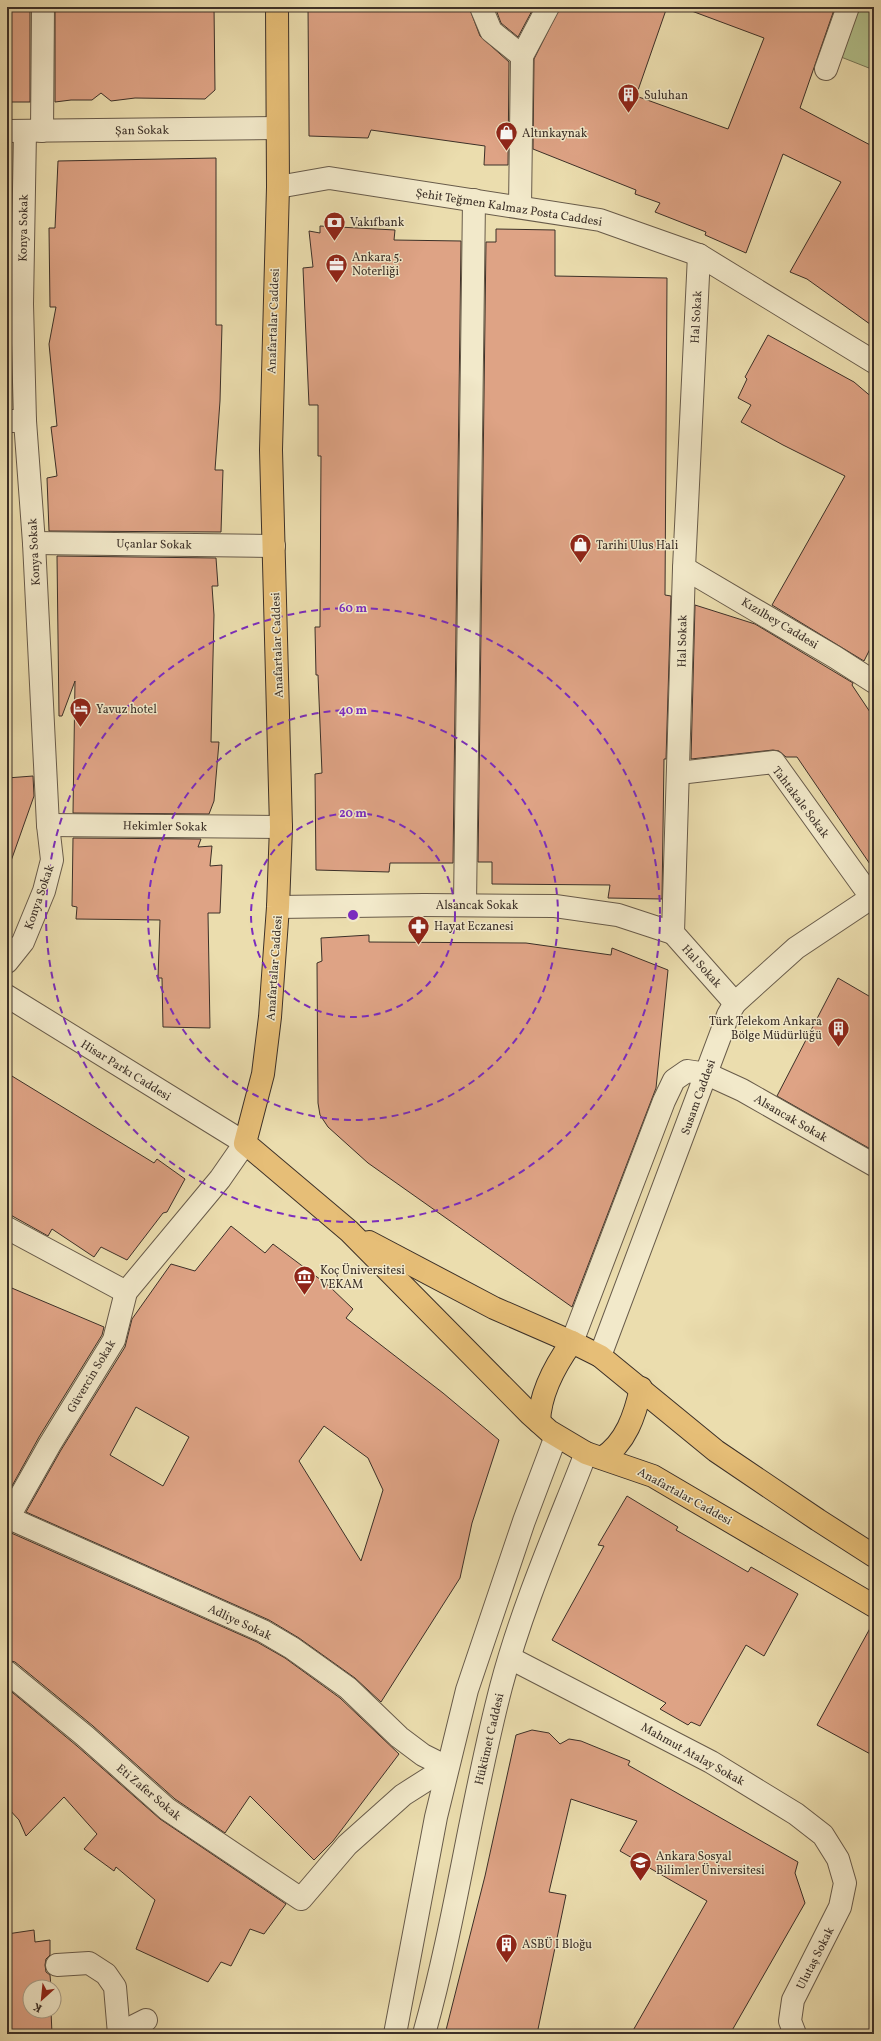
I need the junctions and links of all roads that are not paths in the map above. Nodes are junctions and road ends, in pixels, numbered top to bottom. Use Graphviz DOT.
graph roads {
  1 [pos="43,7"];
  2 [pos="277,7"];
  3 [pos="481,7"];
  4 [pos="548,7"];
  5 [pos="848,7"];
  6 [pos="522,56"];
  7 [pos="826,69"];
  8 [pos="277,128"];
  9 [pos="25,131"];
  10 [pos="278,187"];
  11 [pos="474,200"];
  12 [pos="520,207"];
  13 [pos="699,255"];
  14 [pos="874,362"];
  15 [pos="16,421"];
  16 [pos="34,543"];
  17 [pos="274,546"];
  18 [pos="684,568"];
  19 [pos="874,682"];
  20 [pos="679,773"];
  21 [pos="48,825"];
  22 [pos="281,827"];
  23 [pos="873,897"];
  24 [pos="464,905"];
  25 [pos="278,907"];
  26 [pos="673,933"];
  27 [pos="7,962"];
  28 [pos="7,996"];
  29 [pos="735,1003"];
  30 [pos="707,1074"];
  31 [pos="245,1143"];
  32 [pos="874,1165"];
  33 [pos="7,1228"];
  34 [pos="349,1231"];
  35 [pos="126,1292"];
  36 [pos="572,1342"];
  37 [pos="600,1356"];
  38 [pos="641,1388"];
  39 [pos="539,1422"];
  40 [pos="556,1436"];
  41 [pos="594,1455"];
  42 [pos="8,1519"];
  43 [pos="874,1556"];
  44 [pos="874,1606"];
  45 [pos="510,1658"];
  46 [pos="7,1672"];
  47 [pos="447,1767"];
  48 [pos="845,1883"];
  49 [pos="57,1965"];
  50 [pos="146,2020"];
  51 [pos="118,2034"];
  52 [pos="395,2034"];
  53 [pos="424,2034"];
  54 [pos="795,2034"];
  1 -- 9 [label="street, Konya Sokak"];
  2 -- 8 [label="main road, Anafartalar Caddesi"];
  3 -- 6 [label="street"];
  4 -- 6 [label="street"];
  5 -- 7 [label="street"];
  6 -- 12 [label="street"];
  8 -- 9 [label="street, Şan Sokak"];
  8 -- 10 [label="main road, Anafartalar Caddesi"];
  9 -- 15 [label="street, Konya Sokak"];
  10 -- 11 [label="street, Şehit Teğmen Kalmaz Posta Caddesi"];
  10 -- 17 [label="main road, Anafartalar Caddesi"];
  11 -- 12 [label="street, Şehit Teğmen Kalmaz Posta Caddesi"];
  11 -- 24 [label="street"];
  12 -- 13 [label="street, Şehit Teğmen Kalmaz Posta Caddesi"];
  13 -- 14 [label="street, Şehit Teğmen Kalmaz Posta Caddesi"];
  13 -- 18 [label="street, Hal Sokak"];
  15 -- 16 [label="street, Konya Sokak"];
  16 -- 17 [label="street, Uçanlar Sokak"];
  16 -- 21 [label="street, Konya Sokak"];
  17 -- 22 [label="main road, Anafartalar Caddesi"];
  18 -- 19 [label="street, Kızılbey Caddesi"];
  18 -- 20 [label="street, Hal Sokak"];
  20 -- 23 [label="street, Tahtakale Sokak"];
  20 -- 26 [label="street, Hal Sokak"];
  21 -- 22 [label="street, Hekimler Sokak"];
  21 -- 27 [label="street, Konya Sokak"];
  22 -- 25 [label="main road, Anafartalar Caddesi"];
  23 -- 29 [label="street, Susam Caddesi"];
  24 -- 25 [label="street, Alsancak Sokak"];
  24 -- 26 [label="street, Alsancak Sokak"];
  25 -- 31 [label="main road, Anafartalar Caddesi"];
  26 -- 29 [label="street, Hal Sokak"];
  28 -- 31 [label="street, Hisar Parkı Caddesi"];
  29 -- 30 [label="street, Susam Caddesi"];
  30 -- 32 [label="street, Alsancak Sokak"];
  30 -- 36 [label="street, Alsancak Sokak"];
  30 -- 37 [label="street, Susam Caddesi"];
  31 -- 34 [label="main road, Anafartalar Caddesi"];
  31 -- 35 [label="street, Güvercin Sokak"];
  33 -- 35 [label="street"];
  34 -- 36 [label="main road, Anafartalar Caddesi"];
  34 -- 39 [label="main road, Anafartalar Caddesi"];
  35 -- 42 [label="street, Güvercin Sokak"];
  36 -- 37 [label="main road, Anafartalar Caddesi"];
  36 -- 39 [label="main road"];
  37 -- 38 [label="main road, Anafartalar Caddesi"];
  38 -- 41 [label="main road"];
  38 -- 43 [label="main road, Anafartalar Caddesi"];
  39 -- 40 [label="main road, Anafartalar Caddesi"];
  40 -- 41 [label="main road, Anafartalar Caddesi"];
  40 -- 47 [label="street"];
  41 -- 44 [label="main road, Anafartalar Caddesi"];
  41 -- 45 [label="street, Hükümet Caddesi"];
  42 -- 47 [label="street, Adliye Sokak"];
  45 -- 48 [label="street, Mahmut Atalay Sokak"];
  45 -- 53 [label="street, Hükümet Caddesi"];
  46 -- 47 [label="street, Eti Zafer Sokak"];
  47 -- 52 [label="street"];
  48 -- 54 [label="street, Ulutaş Sokak"];
  49 -- 51 [label="street"];
  50 -- 51 [label="street"];
}
